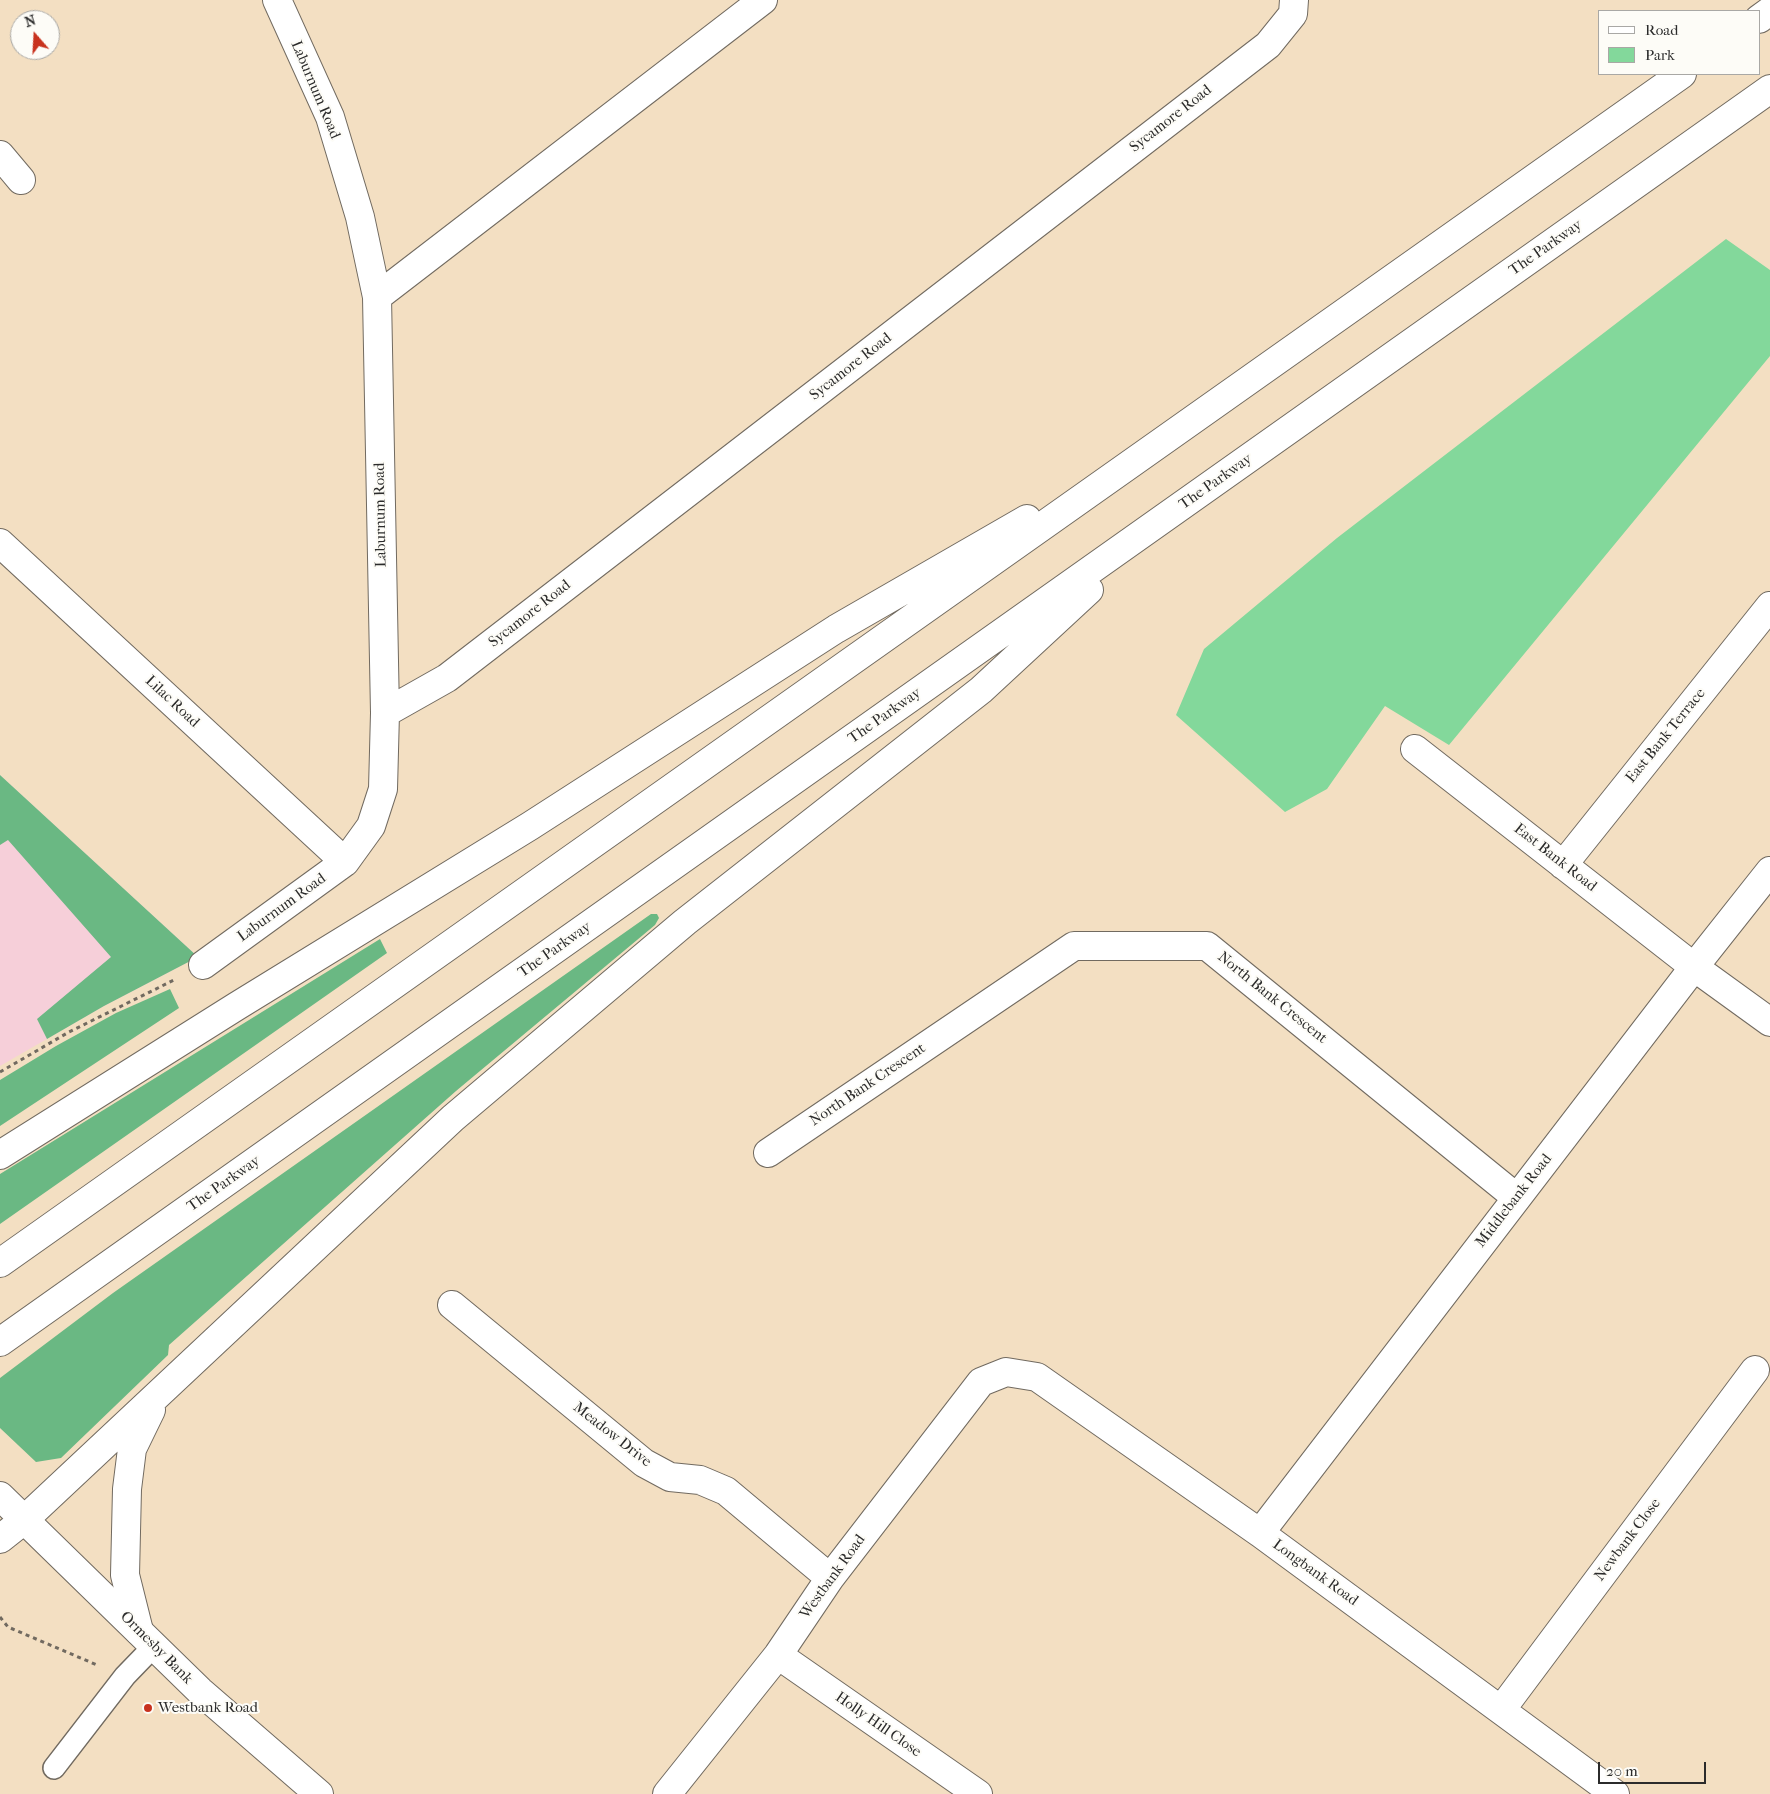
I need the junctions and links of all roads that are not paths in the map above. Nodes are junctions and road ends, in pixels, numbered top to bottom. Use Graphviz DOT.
graph roads {
  1 [pos="277,0"];
  2 [pos="763,0"];
  3 [pos="1294,0"];
  4 [pos="1681,75"];
  5 [pos="1770,89"];
  6 [pos="0,155"];
  7 [pos="21,180"];
  8 [pos="377,297"];
  9 [pos="1179,431"];
  10 [pos="1169,516"];
  11 [pos="0,542"];
  12 [pos="1770,606"];
  13 [pos="386,713"];
  14 [pos="1415,749"];
  15 [pos="345,862"];
  16 [pos="1563,865"];
  17 [pos="1770,871"];
  18 [pos="203,965"];
  19 [pos="1694,967"];
  20 [pos="1770,1022"];
  21 [pos="768,1153"];
  22 [pos="0,1155"];
  23 [pos="1517,1198"];
  24 [pos="0,1263"];
  25 [pos="452,1304"];
  26 [pos="0,1342"];
  27 [pos="1754,1370"];
  28 [pos="1006,1372"];
  29 [pos="157,1397"];
  30 [pos="0,1496"];
  31 [pos="24,1520"];
  32 [pos="1260,1533"];
  33 [pos="0,1539"];
  34 [pos="830,1578"];
  35 [pos="147,1639"];
  36 [pos="778,1655"];
  37 [pos="1500,1710"];
  38 [pos="54,1768"];
  39 [pos="319,1794"];
  40 [pos="667,1794"];
  41 [pos="978,1794"];
  42 [pos="1615,1794"];
  1 -- 8 [label="main road, Laburnum Road"];
  2 -- 8 [label="main road"];
  3 -- 13 [label="main road, Sycamore Road"];
  4 -- 9 [label="main road"];
  5 -- 10 [label="main road, The Parkway"];
  6 -- 7 [label="main road"];
  8 -- 13 [label="main road, Laburnum Road"];
  9 -- 22 [label="main road"];
  9 -- 24 [label="main road"];
  10 -- 26 [label="main road, The Parkway"];
  10 -- 29 [label="main road"];
  11 -- 15 [label="main road, Lilac Road"];
  12 -- 16 [label="main road, East Bank Terrace"];
  13 -- 15 [label="main road, Laburnum Road"];
  14 -- 16 [label="main road, East Bank Road"];
  15 -- 18 [label="main road, Laburnum Road"];
  16 -- 19 [label="main road, East Bank Road"];
  17 -- 19 [label="main road, Middlebank Road"];
  19 -- 20 [label="main road, East Bank Road"];
  19 -- 23 [label="main road, Middlebank Road"];
  21 -- 23 [label="main road, North Bank Crescent"];
  23 -- 32 [label="main road, Middlebank Road"];
  25 -- 34 [label="main road, Meadow Drive"];
  27 -- 37 [label="main road, Newbank Close"];
  28 -- 32 [label="main road, Longbank Road"];
  28 -- 34 [label="main road, Westbank Road"];
  29 -- 31 [label="main road"];
  29 -- 35 [label="main road"];
  30 -- 31 [label="main road, Ormesby Bank"];
  31 -- 33 [label="main road"];
  31 -- 35 [label="main road, Ormesby Bank"];
  32 -- 37 [label="main road, Longbank Road"];
  34 -- 36 [label="main road, Westbank Road"];
  35 -- 38 [label="lane"];
  35 -- 39 [label="main road, Ormesby Bank"];
  36 -- 40 [label="main road, Westbank Road"];
  36 -- 41 [label="main road, Holly Hill Close"];
  37 -- 42 [label="main road, Longbank Road"];
}
